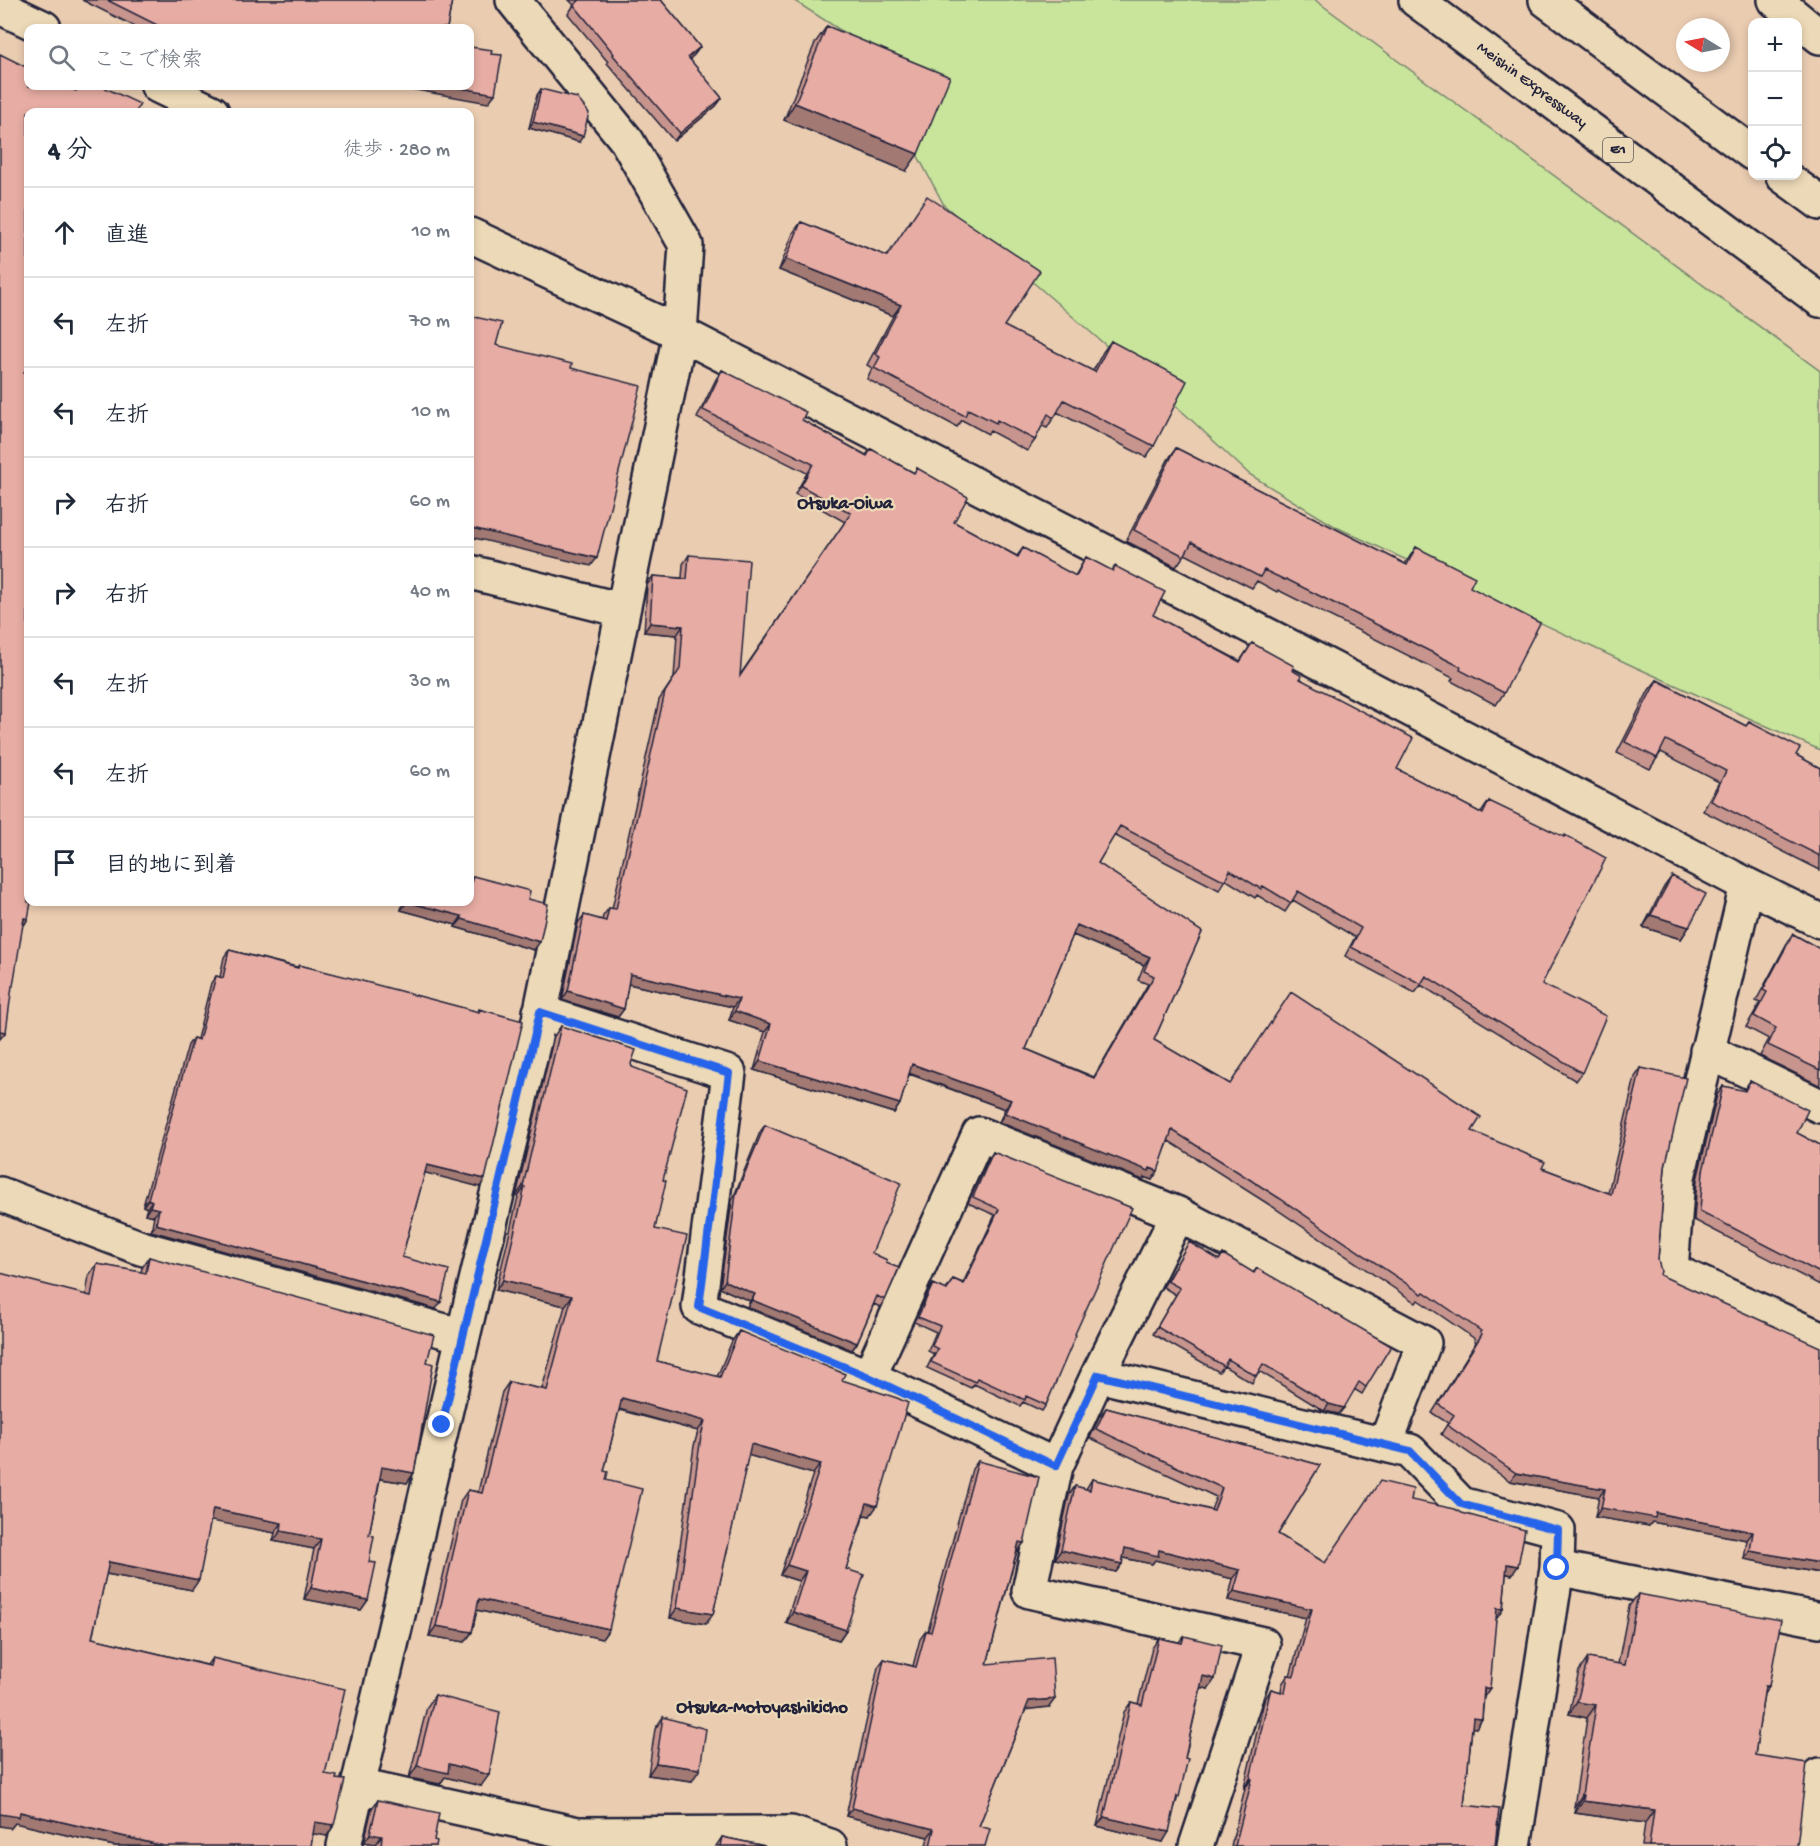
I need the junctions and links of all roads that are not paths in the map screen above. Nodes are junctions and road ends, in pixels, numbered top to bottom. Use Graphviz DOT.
graph roads {
  1 [pos="513,0"];
  2 [pos="1416,0"];
  3 [pos="1546,0"];
  4 [pos="1774,0"];
  5 [pos="0,7"];
  6 [pos="36,24"];
  7 [pos="1820,37"];
  8 [pos="166,90"];
  9 [pos="204,108"];
  10 [pos="1748,150"];
  11 [pos="1788,180"];
  12 [pos="1820,203"];
  13 [pos="474,237"];
  14 [pos="1820,300"];
  15 [pos="680,333"];
  16 [pos="474,573"];
  17 [pos="622,610"];
  18 [pos="1747,885"];
  19 [pos="1820,921"];
  20 [pos="540,1012"];
  21 [pos="1707,1051"];
  22 [pos="1820,1106"];
  23 [pos="0,1194"];
  24 [pos="1179,1214"];
  25 [pos="463,1336"];
  26 [pos="1820,1338"];
  27 [pos="1098,1375"];
  28 [pos="869,1377"];
  29 [pos="1385,1445"];
  30 [pos="1056,1466"];
  31 [pos="1557,1568"];
  32 [pos="1820,1620"];
  33 [pos="1820,1775"];
  34 [pos="359,1786"];
  35 [pos="344,1846"];
  36 [pos="830,1846"];
  37 [pos="1196,1846"];
  38 [pos="1514,1846"];
  39 [pos="1812,1846"];
  1 -- 15 [label="main road"];
  2 -- 14 [label="main road, Meishin Expressway / E1"];
  3 -- 10 [label="main road"];
  4 -- 7 [label="main road"];
  5 -- 6 [label="main road"];
  8 -- 9 [label="main road"];
  11 -- 12 [label="main road"];
  13 -- 15 [label="main road"];
  15 -- 17 [label="main road"];
  15 -- 18 [label="main road"];
  16 -- 17 [label="main road"];
  17 -- 20 [label="main road"];
  18 -- 19 [label="main road"];
  18 -- 21 [label="main road"];
  20 -- 25 [label="main road"];
  20 -- 28 [label="main road"];
  21 -- 22 [label="main road"];
  21 -- 26 [label="main road"];
  23 -- 25 [label="main road"];
  24 -- 27 [label="main road"];
  24 -- 28 [label="main road"];
  24 -- 29 [label="main road"];
  25 -- 34 [label="main road"];
  27 -- 29 [label="main road"];
  27 -- 30 [label="main road"];
  28 -- 30 [label="main road"];
  29 -- 31 [label="main road"];
  30 -- 37 [label="main road"];
  31 -- 32 [label="main road"];
  31 -- 38 [label="main road"];
  33 -- 39 [label="main road"];
  34 -- 35 [label="main road"];
  34 -- 36 [label="main road"];
}
